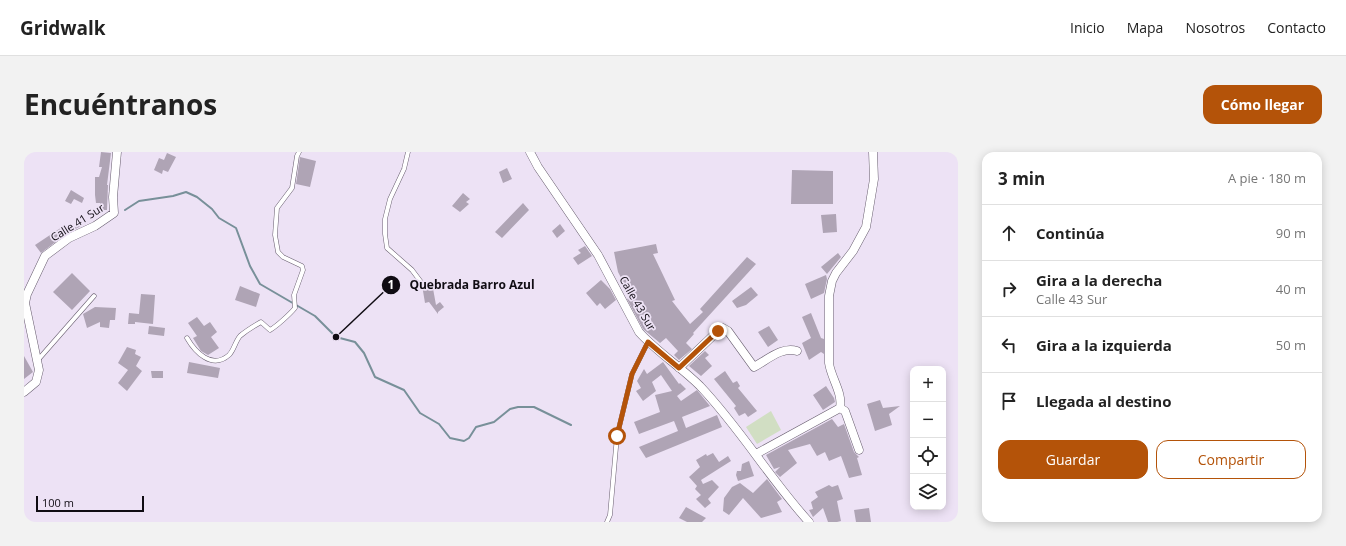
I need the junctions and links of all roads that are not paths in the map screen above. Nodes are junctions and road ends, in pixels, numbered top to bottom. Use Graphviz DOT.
graph roads {
  1 [pos="117,152"];
  2 [pos="299,152"];
  3 [pos="408,152"];
  4 [pos="530,152"];
  5 [pos="873,152"];
  6 [pos="420,282"];
  7 [pos="94,296"];
  8 [pos="187,338"];
  9 [pos="648,342"];
  10 [pos="797,351"];
  11 [pos="37,361"];
  12 [pos="679,368"];
  13 [pos="24,392"];
  14 [pos="840,408"];
  15 [pos="859,450"];
  16 [pos="756,454"];
  17 [pos="607,522"];
  18 [pos="809,522"];
  1 -- 11 [label="street, Calle 41 Sur"];
  2 -- 8 [label="lane"];
  3 -- 6 [label="lane"];
  4 -- 9 [label="street, Calle 43 Sur"];
  5 -- 14 [label="street"];
  7 -- 11 [label="lane"];
  9 -- 12 [label="street, Calle 43 Sur"];
  9 -- 17 [label="lane"];
  10 -- 12 [label="street"];
  11 -- 13 [label="street, Calle 41 Sur"];
  12 -- 16 [label="street, Calle 43 Sur"];
  14 -- 15 [label="street"];
  14 -- 16 [label="street"];
  16 -- 18 [label="street, Calle 43 Sur"];
}
